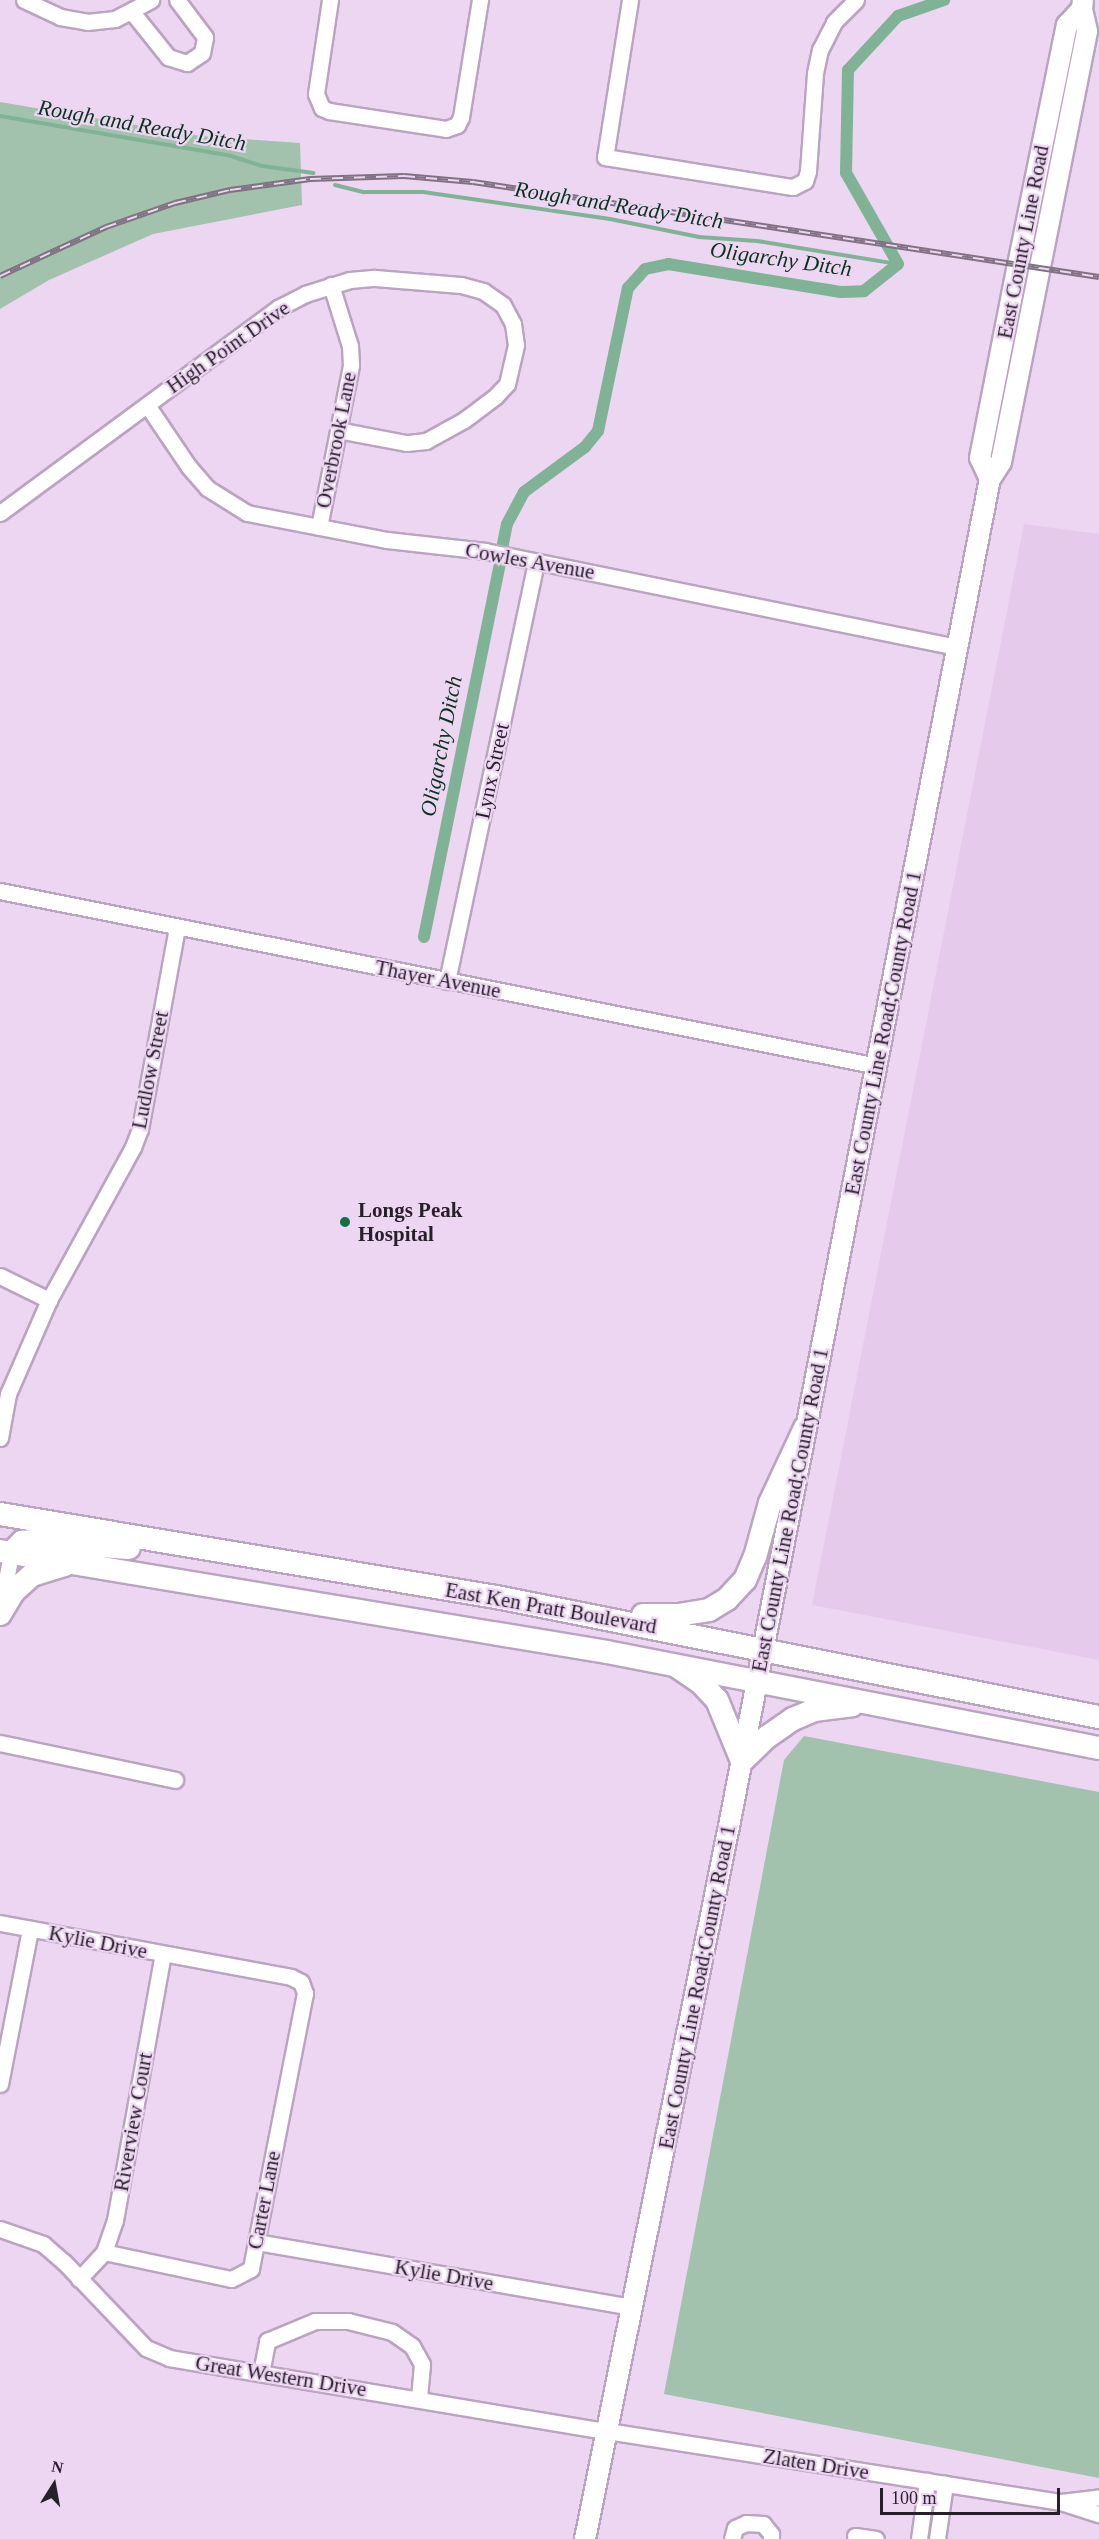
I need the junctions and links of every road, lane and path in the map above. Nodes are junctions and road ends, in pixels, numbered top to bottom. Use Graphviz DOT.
graph roads {
  1 [pos="24,0"];
  2 [pos="151,0"];
  3 [pos="177,0"];
  4 [pos="330,0"];
  5 [pos="480,0"];
  6 [pos="630,0"];
  7 [pos="856,0"];
  8 [pos="1082,4"];
  9 [pos="132,12"];
  10 [pos="331,285"];
  11 [pos="147,405"];
  12 [pos="338,430"];
  13 [pos="0,513"];
  14 [pos="319,527"];
  15 [pos="536,561"];
  16 [pos="958,646"];
  17 [pos="0,891"];
  18 [pos="177,927"];
  19 [pos="447,981"];
  20 [pos="877,1066"];
  21 [pos="0,1276"];
  22 [pos="49,1300"];
  23 [pos="805,1428"];
  24 [pos="0,1438"];
  25 [pos="0,1514"];
  26 [pos="153,1541"];
  27 [pos="5,1552"];
  28 [pos="75,1563"];
  29 [pos="0,1614"];
  30 [pos="589,1615"];
  31 [pos="763,1648"];
  32 [pos="674,1665"];
  33 [pos="757,1680"];
  34 [pos="878,1704"];
  35 [pos="1099,1717"];
  36 [pos="0,1743"];
  37 [pos="1099,1748"];
  38 [pos="742,1761"];
  39 [pos="175,1780"];
  40 [pos="0,1923"];
  41 [pos="30,1929"];
  42 [pos="163,1954"];
  43 [pos="301,1982"];
  44 [pos="0,2084"];
  45 [pos="0,2229"];
  46 [pos="256,2242"];
  47 [pos="104,2252"];
  48 [pos="79,2279"];
  49 [pos="632,2307"];
  50 [pos="261,2373"];
  51 [pos="418,2398"];
  52 [pos="607,2431"];
  53 [pos="927,2481"];
  54 [pos="945,2484"];
  55 [pos="1099,2498"];
  56 [pos="1061,2502"];
  57 [pos="1099,2514"];
  58 [pos="855,2536"];
  59 [pos="585,2539"];
  60 [pos="732,2539"];
  61 [pos="771,2539"];
  62 [pos="876,2539"];
  63 [pos="919,2539"];
  64 [pos="937,2539"];
  1 -- 9 [label="street"];
  2 -- 9 [label="street"];
  3 -- 9 [label="street"];
  4 -- 5 [label="street"];
  6 -- 7 [label="street"];
  8 -- 16 [label="main road, East County Line Road;County Road 1"];
  10 -- 11 [label="street, High Point Drive"];
  10 -- 12 [label="street, Overbrook Lane"];
  10 -- 12 [label="street, High Point Drive"];
  11 -- 13 [label="street, High Point Drive"];
  11 -- 14 [label="street, Cowles Avenue"];
  12 -- 14 [label="street, Overbrook Lane"];
  14 -- 15 [label="street, Cowles Avenue"];
  15 -- 16 [label="street, Cowles Avenue"];
  15 -- 19 [label="street, Lynx Street"];
  16 -- 20 [label="main road, East County Line Road;County Road 1"];
  17 -- 18 [label="street, Thayer Avenue"];
  18 -- 19 [label="street, Thayer Avenue"];
  18 -- 22 [label="street, Ludlow Street"];
  19 -- 20 [label="street, Thayer Avenue"];
  20 -- 23 [label="main road, East County Line Road;County Road 1"];
  21 -- 22 [label="street"];
  22 -- 24 [label="street, Ludlow Street"];
  23 -- 30 [label="highway"];
  23 -- 31 [label="main road, East County Line Road;County Road 1"];
  25 -- 26 [label="highway, East Ken Pratt Boulevard"];
  26 -- 27 [label="highway"];
  26 -- 30 [label="highway, East Ken Pratt Boulevard"];
  27 -- 28 [label="highway, East Ken Pratt Boulevard"];
  27 -- 29 [label="street"];
  28 -- 29 [label="highway"];
  28 -- 32 [label="highway, East Ken Pratt Boulevard"];
  30 -- 31 [label="highway, East Ken Pratt Boulevard"];
  31 -- 33 [label="main road, East County Line Road;County Road 1"];
  31 -- 35 [label="highway, East Ken Pratt Boulevard"];
  32 -- 33 [label="highway, East Ken Pratt Boulevard"];
  32 -- 38 [label="highway"];
  33 -- 34 [label="highway, East Ken Pratt Boulevard"];
  33 -- 38 [label="main road, East County Line Road;County Road 1"];
  34 -- 37 [label="highway, East Ken Pratt Boulevard"];
  34 -- 38 [label="highway"];
  36 -- 39 [label="street"];
  38 -- 49 [label="main road, East County Line Road;County Road 1"];
  40 -- 41 [label="street, Kylie Drive"];
  41 -- 42 [label="street, Kylie Drive"];
  41 -- 44 [label="street"];
  42 -- 43 [label="street, Kylie Drive"];
  42 -- 47 [label="street, Riverview Court"];
  43 -- 46 [label="street, Carter Lane"];
  45 -- 48 [label="street, Great Western Drive"];
  46 -- 47 [label="street, Carter Lane"];
  46 -- 49 [label="street, Kylie Drive"];
  47 -- 48 [label="street, Riverview Court"];
  48 -- 50 [label="street, Great Western Drive"];
  49 -- 52 [label="main road, East County Line Road;County Road 1"];
  50 -- 51 [label="street, Great Western Drive"];
  50 -- 51 [label="street"];
  51 -- 52 [label="street, Great Western Drive"];
  52 -- 53 [label="street, Zlaten Drive"];
  52 -- 59 [label="main road, East County Line Road;County Road 1"];
  53 -- 54 [label="street, Zlaten Drive"];
  53 -- 63 [label="street"];
  54 -- 56 [label="street, Zlaten Drive"];
  54 -- 64 [label="street"];
  55 -- 56 [label="street, Zlaten Drive"];
  56 -- 57 [label="street, Zlaten Drive"];
  58 -- 62 [label="street"];
  60 -- 61 [label="street"];
}
